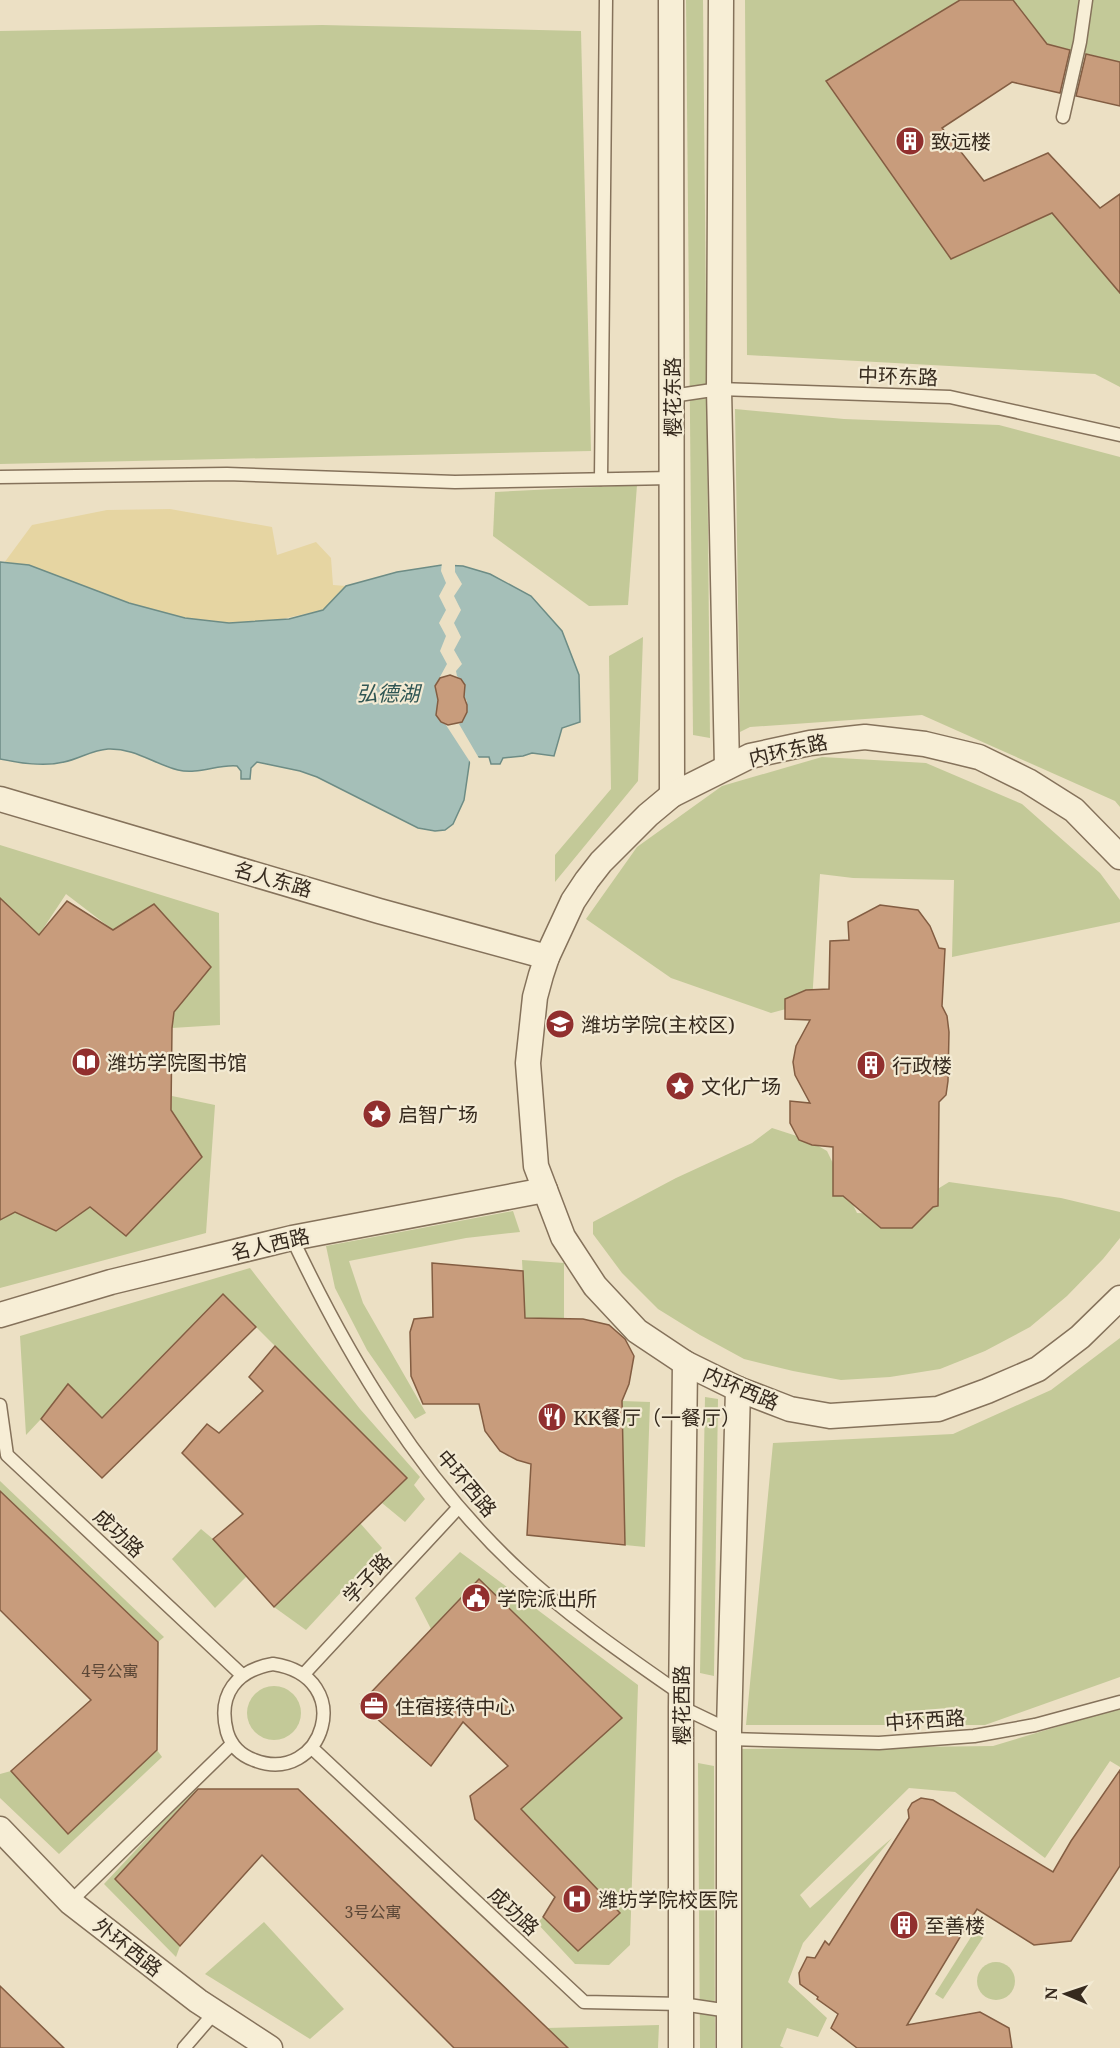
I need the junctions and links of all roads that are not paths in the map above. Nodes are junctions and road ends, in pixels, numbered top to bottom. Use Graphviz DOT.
graph roads {
  1 [pos="606,0"];
  2 [pos="671,0"];
  3 [pos="721,0"];
  4 [pos="1086,0"];
  5 [pos="1063,117"];
  6 [pos="719,389"];
  7 [pos="672,396"];
  8 [pos="1120,435"];
  9 [pos="0,477"];
  10 [pos="672,478"];
  11 [pos="601,479"];
  12 [pos="727,767"];
  13 [pos="672,795"];
  14 [pos="0,799"];
  15 [pos="1120,857"];
  16 [pos="547,957"];
  17 [pos="528,1063"];
  18 [pos="545,1190"];
  19 [pos="292,1238"];
  20 [pos="1120,1298"];
  21 [pos="0,1315"];
  22 [pos="685,1363"];
  23 [pos="738,1389"];
  24 [pos="0,1405"];
  25 [pos="458,1508"];
  26 [pos="304,1674"];
  27 [pos="242,1675"];
  28 [pos="681,1700"];
  29 [pos="1120,1702"];
  30 [pos="729,1735"];
  31 [pos="231,1744"];
  32 [pos="312,1748"];
  33 [pos="0,1829"];
  34 [pos="70,1902"];
  35 [pos="682,2004"];
  36 [pos="729,2011"];
  37 [pos="214,2012"];
  38 [pos="184,2048"];
  39 [pos="270,2048"];
  40 [pos="681,2048"];
  41 [pos="729,2048"];
  1 -- 11 [label="lane"];
  2 -- 7 [label="street, 樱花东路"];
  3 -- 6 [label="street"];
  4 -- 5 [label="lane"];
  6 -- 7 [label="lane, 中环东路"];
  6 -- 8 [label="lane, 中环东路"];
  6 -- 12 [label="street"];
  7 -- 10 [label="street, 樱花东路"];
  9 -- 11 [label="lane"];
  10 -- 11 [label="lane"];
  10 -- 13 [label="street, 樱花东路"];
  12 -- 13 [label="street, 内环东路"];
  12 -- 15 [label="street, 内环东路"];
  13 -- 16 [label="street, 内环东路"];
  14 -- 16 [label="street, 名人东路"];
  16 -- 17 [label="street, 内环东路"];
  17 -- 18 [label="street, 内环西路"];
  18 -- 19 [label="street, 名人西路"];
  18 -- 22 [label="street, 内环西路"];
  19 -- 21 [label="street, 名人西路"];
  19 -- 25 [label="lane, 中环西路"];
  20 -- 23 [label="street, 内环西路"];
  22 -- 23 [label="street, 内环西路"];
  22 -- 28 [label="street, 樱花西路"];
  23 -- 30 [label="street"];
  24 -- 27 [label="lane, 成功路"];
  25 -- 26 [label="lane, 学子路"];
  25 -- 28 [label="lane, 中环西路"];
  26 -- 27 [label="lane"];
  26 -- 32 [label="lane"];
  27 -- 31 [label="lane"];
  28 -- 30 [label="lane, 中环西路"];
  28 -- 35 [label="street, 樱花西路"];
  29 -- 30 [label="lane, 中环西路"];
  30 -- 36 [label="street"];
  31 -- 32 [label="lane"];
  31 -- 34 [label="lane"];
  32 -- 35 [label="lane, 成功路"];
  33 -- 34 [label="street, 外环西路"];
  34 -- 37 [label="street, 外环西路"];
  35 -- 36 [label="lane, 成功路"];
  35 -- 40 [label="street, 樱花西路"];
  36 -- 41 [label="street"];
  37 -- 38 [label="lane"];
  37 -- 39 [label="street, 外环西路"];
}
